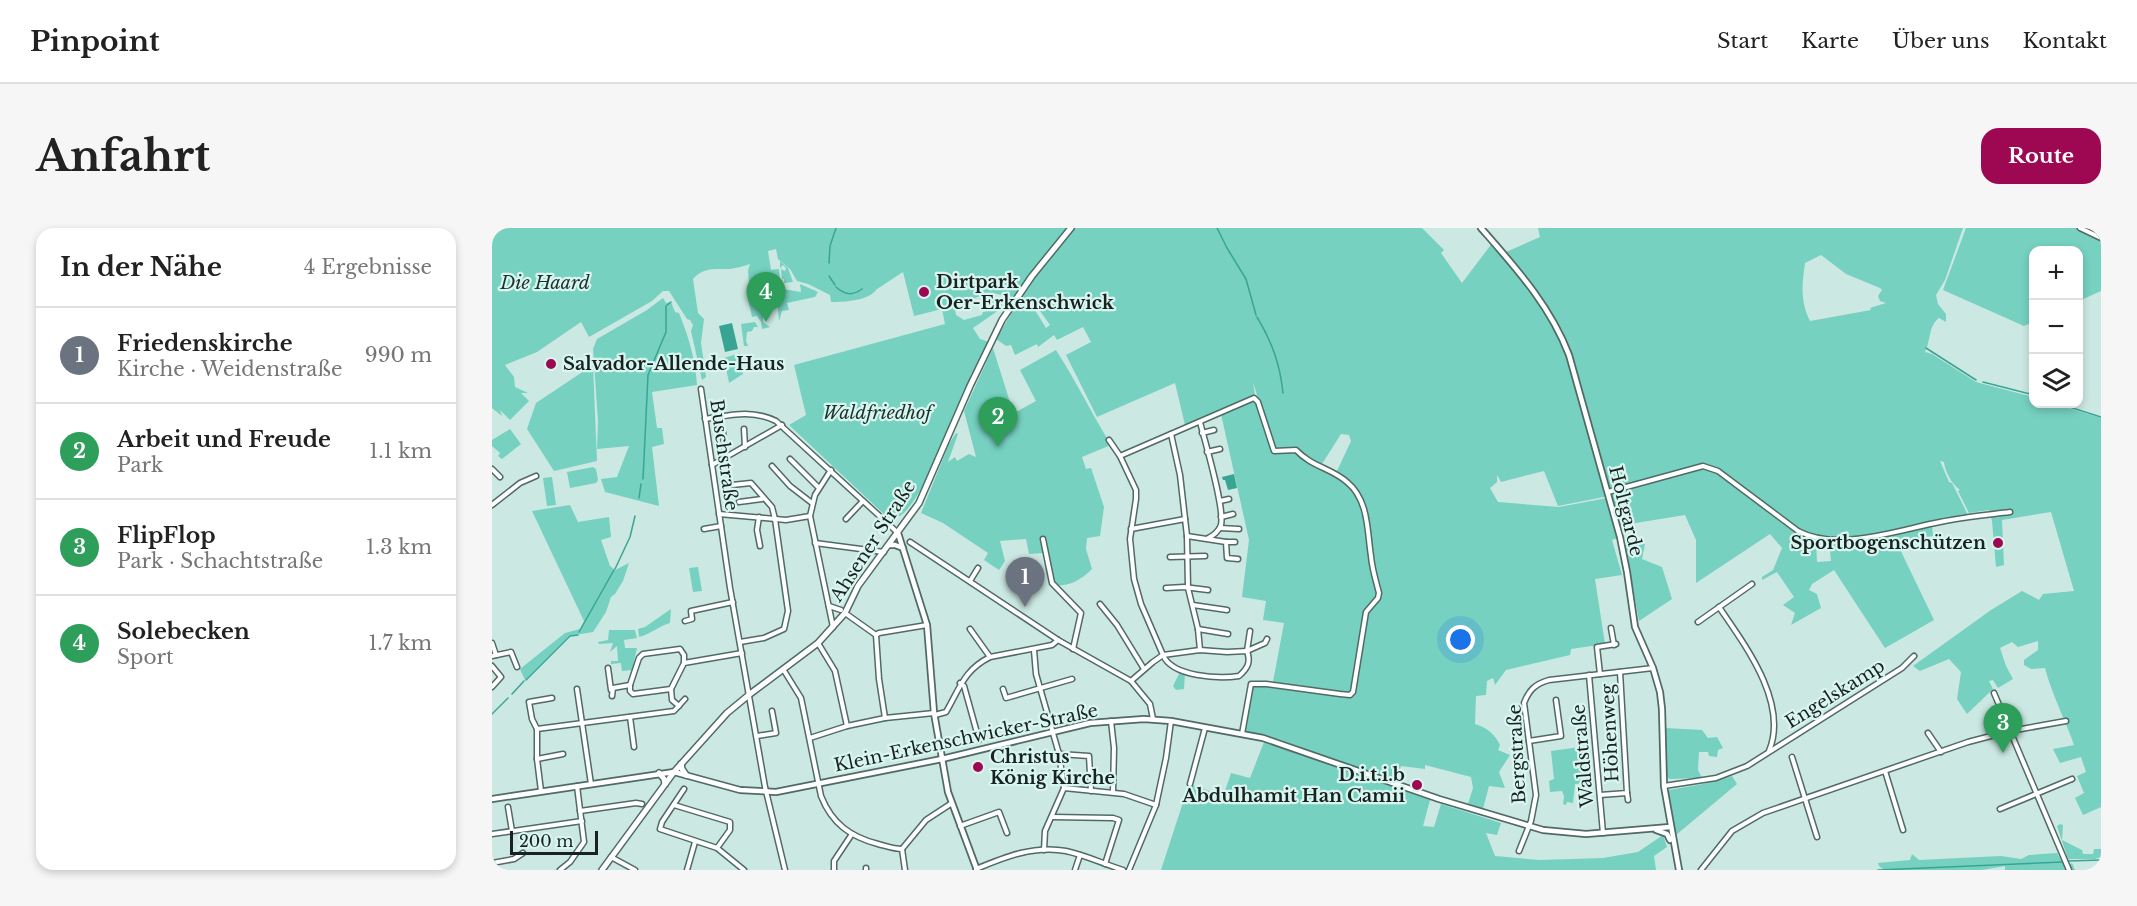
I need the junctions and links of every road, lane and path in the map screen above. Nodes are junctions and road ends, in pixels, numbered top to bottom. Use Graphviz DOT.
graph roads {
  1 [pos="1071,228"];
  2 [pos="1481,228"];
  3 [pos="2080,228"];
  4 [pos="2101,238"];
  5 [pos="701,389"];
  6 [pos="705,419"];
  7 [pos="1200,422"];
  8 [pos="782,425"];
  9 [pos="744,429"];
  10 [pos="1214,430"];
  11 [pos="723,432"];
  12 [pos="1202,433"];
  13 [pos="1171,434"];
  14 [pos="1109,440"];
  15 [pos="745,447"];
  16 [pos="1220,449"];
  17 [pos="1207,452"];
  18 [pos="1120,456"];
  19 [pos="725,458"];
  20 [pos="790,459"];
  21 [pos="712,465"];
  22 [pos="772,466"];
  23 [pos="492,469"];
  24 [pos="831,470"];
  25 [pos="536,476"];
  26 [pos="500,477"];
  27 [pos="732,485"];
  28 [pos="819,488"];
  29 [pos="1608,492"];
  30 [pos="763,498"];
  31 [pos="1229,499"];
  32 [pos="863,501"];
  33 [pos="1220,501"];
  34 [pos="739,502"];
  35 [pos="812,503"];
  36 [pos="492,505"];
  37 [pos="2010,512"];
  38 [pos="719,514"];
  39 [pos="1233,514"];
  40 [pos="810,516"];
  41 [pos="759,517"];
  42 [pos="1221,517"];
  43 [pos="775,519"];
  44 [pos="846,519"];
  45 [pos="1185,519"];
  46 [pos="721,526"];
  47 [pos="1220,528"];
  48 [pos="704,529"];
  49 [pos="1131,529"];
  50 [pos="1239,529"];
  51 [pos="898,533"];
  52 [pos="1187,536"];
  53 [pos="1208,538"];
  54 [pos="1043,539"];
  55 [pos="910,542"];
  56 [pos="1226,542"];
  57 [pos="1235,542"];
  58 [pos="815,543"];
  59 [pos="760,546"];
  60 [pos="889,546"];
  61 [pos="903,548"];
  62 [pos="884,552"];
  63 [pos="1186,556"];
  64 [pos="1205,556"];
  65 [pos="1170,557"];
  66 [pos="1238,559"];
  67 [pos="978,568"];
  68 [pos="970,581"];
  69 [pos="1752,584"];
  70 [pos="1166,588"];
  71 [pos="1188,588"];
  72 [pos="1208,590"];
  73 [pos="733,602"];
  74 [pos="1100,604"];
  75 [pos="1193,605"];
  76 [pos="828,606"];
  77 [pos="1719,607"];
  78 [pos="1227,610"];
  79 [pos="843,612"];
  80 [pos="685,621"];
  81 [pos="1698,622"];
  82 [pos="927,625"];
  83 [pos="833,627"];
  84 [pos="1611,628"];
  85 [pos="970,629"];
  86 [pos="1198,629"];
  87 [pos="1250,631"];
  88 [pos="1228,634"];
  89 [pos="876,635"];
  90 [pos="1267,639"];
  91 [pos="1058,640"];
  92 [pos="740,642"];
  93 [pos="492,643"];
  94 [pos="818,643"];
  95 [pos="1073,649"];
  96 [pos="1034,650"];
  97 [pos="1200,650"];
  98 [pos="1247,651"];
  99 [pos="742,653"];
  100 [pos="1163,655"];
  101 [pos="494,656"];
  102 [pos="1914,656"];
  103 [pos="990,657"];
  104 [pos="684,663"];
  105 [pos="492,666"];
  106 [pos="517,667"];
  107 [pos="608,668"];
  108 [pos="1653,668"];
  109 [pos="783,669"];
  110 [pos="1144,669"];
  111 [pos="1620,672"];
  112 [pos="1600,674"];
  113 [pos="1589,675"];
  114 [pos="1072,679"];
  115 [pos="1131,681"];
  116 [pos="960,683"];
  117 [pos="630,685"];
  118 [pos="492,687"];
  119 [pos="578,689"];
  120 [pos="671,689"];
  121 [pos="1003,689"];
  122 [pos="1040,689"];
  123 [pos="1994,693"];
  124 [pos="750,694"];
  125 [pos="552,698"];
  126 [pos="685,699"];
  127 [pos="1556,700"];
  128 [pos="679,706"];
  129 [pos="771,711"];
  130 [pos="935,714"];
  131 [pos="630,717"];
  132 [pos="885,718"];
  133 [pos="1111,720"];
  134 [pos="1153,720"];
  135 [pos="1171,721"];
  136 [pos="2066,721"];
  137 [pos="582,723"];
  138 [pos="847,726"];
  139 [pos="1205,728"];
  140 [pos="537,729"];
  141 [pos="1052,731"];
  142 [pos="2010,731"];
  143 [pos="1242,734"];
  144 [pos="1928,734"];
  145 [pos="757,736"];
  146 [pos="810,738"];
  147 [pos="979,740"];
  148 [pos="1529,741"];
  149 [pos="634,747"];
  150 [pos="1768,752"];
  151 [pos="1941,752"];
  152 [pos="563,754"];
  153 [pos="1059,754"];
  154 [pos="1792,757"];
  155 [pos="537,759"];
  156 [pos="942,759"];
  157 [pos="681,764"];
  158 [pos="1885,771"];
  159 [pos="674,772"];
  160 [pos="660,773"];
  161 [pos="686,775"];
  162 [pos="2072,779"];
  163 [pos="591,784"];
  164 [pos="819,784"];
  165 [pos="1190,784"];
  166 [pos="665,785"];
  167 [pos="577,786"];
  168 [pos="1664,786"];
  169 [pos="684,789"];
  170 [pos="1063,790"];
  171 [pos="541,791"];
  172 [pos="1091,791"];
  173 [pos="1113,792"];
  174 [pos="766,793"];
  175 [pos="1627,793"];
  176 [pos="2036,794"];
  177 [pos="1600,795"];
  178 [pos="1804,798"];
  179 [pos="492,799"];
  180 [pos="1628,800"];
  181 [pos="952,803"];
  182 [pos="642,804"];
  183 [pos="674,805"];
  184 [pos="1156,805"];
  185 [pos="508,807"];
  186 [pos="2000,809"];
  187 [pos="580,811"];
  188 [pos="1052,817"];
  189 [pos="582,821"];
  190 [pos="960,826"];
  191 [pos="1529,827"];
  192 [pos="1670,829"];
  193 [pos="1650,830"];
  194 [pos="1660,830"];
  195 [pos="1903,830"];
  196 [pos="512,831"];
  197 [pos="1007,833"];
  198 [pos="492,834"];
  199 [pos="852,834"];
  200 [pos="1603,834"];
  201 [pos="1817,837"];
  202 [pos="695,842"];
  203 [pos="717,848"];
  204 [pos="1674,848"];
  205 [pos="902,849"];
  206 [pos="1044,850"];
  207 [pos="1519,851"];
  208 [pos="522,854"];
  209 [pos="1080,855"];
  210 [pos="611,857"];
  211 [pos="492,862"];
  212 [pos="1105,864"];
  213 [pos="976,869"];
  214 [pos="560,870"];
  215 [pos="602,870"];
  216 [pos="635,870"];
  217 [pos="687,870"];
  218 [pos="744,870"];
  219 [pos="785,870"];
  220 [pos="834,870"];
  221 [pos="905,870"];
  222 [pos="1075,870"];
  223 [pos="1123,870"];
  224 [pos="1129,870"];
  225 [pos="1679,870"];
  226 [pos="1701,870"];
  227 [pos="2069,870"];
  1 -- 51 [label="main road, Ahsener Straße"];
  2 -- 29 [label="street, Holtgarde"];
  3 -- 4 [label="street"];
  5 -- 6 [label="street, Buschstraße"];
  6 -- 8 [label="street"];
  6 -- 21 [label="street, Buschstraße"];
  7 -- 12 [label="street"];
  7 -- 13 [label="street"];
  7 -- 143 [label="street"];
  8 -- 15 [label="street"];
  8 -- 24 [label="street"];
  9 -- 15 [label="street"];
  10 -- 12 [label="street"];
  11 -- 19 [label="street"];
  12 -- 17 [label="street"];
  13 -- 18 [label="street"];
  13 -- 45 [label="street"];
  14 -- 18 [label="street"];
  15 -- 19 [label="street"];
  16 -- 17 [label="street"];
  17 -- 33 [label="street"];
  18 -- 49 [label="street"];
  19 -- 21 [label="street"];
  20 -- 28 [label="street"];
  21 -- 38 [label="street, Buschstraße"];
  22 -- 35 [label="street"];
  23 -- 26 [label="street"];
  24 -- 28 [label="street"];
  24 -- 32 [label="street"];
  25 -- 36 [label="street"];
  27 -- 30 [label="street"];
  28 -- 35 [label="street"];
  29 -- 37 [label="street"];
  29 -- 108 [label="street, Holtgarde"];
  30 -- 34 [label="street"];
  30 -- 43 [label="street"];
  31 -- 33 [label="street"];
  32 -- 44 [label="street"];
  32 -- 51 [label="street"];
  33 -- 42 [label="street"];
  35 -- 40 [label="street"];
  38 -- 41 [label="street"];
  38 -- 46 [label="street, Buschstraße"];
  39 -- 42 [label="street"];
  40 -- 43 [label="street"];
  40 -- 58 [label="street"];
  41 -- 43 [label="street"];
  41 -- 59 [label="street"];
  42 -- 47 [label="street"];
  43 -- 92 [label="street"];
  45 -- 49 [label="street"];
  45 -- 52 [label="street"];
  46 -- 48 [label="street, Buschstraße"];
  46 -- 73 [label="street, Buschstraße"];
  47 -- 50 [label="street"];
  47 -- 53 [label="street"];
  49 -- 100 [label="street"];
  51 -- 60 [label="main road, Ahsener Straße"];
  51 -- 61 [label="street"];
  52 -- 53 [label="street"];
  52 -- 63 [label="street"];
  53 -- 56 [label="street"];
  54 -- 95 [label="street"];
  55 -- 68 [label="street"];
  56 -- 57 [label="street"];
  56 -- 66 [label="street"];
  58 -- 62 [label="street"];
  58 -- 76 [label="street"];
  60 -- 61 [label="street"];
  60 -- 62 [label="main road, Ahsener Straße"];
  61 -- 82 [label="street"];
  62 -- 79 [label="main road, Ahsener Straße"];
  63 -- 64 [label="street"];
  63 -- 65 [label="street"];
  63 -- 71 [label="street"];
  67 -- 68 [label="street"];
  68 -- 91 [label="street"];
  69 -- 77 [label="street"];
  70 -- 71 [label="street"];
  71 -- 72 [label="street"];
  71 -- 75 [label="street"];
  73 -- 80 [label="street"];
  73 -- 92 [label="street, Buschstraße"];
  74 -- 110 [label="street"];
  75 -- 78 [label="street"];
  75 -- 86 [label="street"];
  76 -- 79 [label="street"];
  76 -- 83 [label="street"];
  77 -- 81 [label="street"];
  77 -- 150 [label="street"];
  79 -- 83 [label="main road, Ahsener Straße"];
  79 -- 89 [label="street"];
  82 -- 89 [label="street"];
  82 -- 130 [label="street"];
  83 -- 94 [label="main road, Ahsener Straße"];
  84 -- 112 [label="street"];
  85 -- 103 [label="street"];
  86 -- 88 [label="street"];
  86 -- 97 [label="street"];
  87 -- 98 [label="street"];
  89 -- 132 [label="street"];
  90 -- 98 [label="street"];
  91 -- 95 [label="street"];
  91 -- 96 [label="street"];
  92 -- 99 [label="street, Buschstraße"];
  93 -- 101 [label="street"];
  94 -- 109 [label="main road, Ahsener Straße"];
  94 -- 138 [label="street"];
  95 -- 115 [label="street"];
  96 -- 103 [label="street"];
  96 -- 122 [label="street"];
  97 -- 98 [label="street"];
  97 -- 100 [label="street"];
  98 -- 100 [label="street"];
  99 -- 104 [label="street"];
  99 -- 124 [label="street, Buschstraße"];
  100 -- 110 [label="street"];
  101 -- 106 [label="street"];
  102 -- 150 [label="street, Engelskamp"];
  103 -- 116 [label="street"];
  104 -- 117 [label="street"];
  104 -- 120 [label="street"];
  105 -- 118 [label="street"];
  107 -- 117 [label="street"];
  108 -- 111 [label="street, Bergstraße"];
  108 -- 168 [label="street, Holtgarde"];
  109 -- 124 [label="main road, Ahsener Straße"];
  109 -- 146 [label="street"];
  110 -- 115 [label="street"];
  111 -- 112 [label="street, Bergstraße"];
  111 -- 175 [label="street, Höhenweg"];
  112 -- 113 [label="street, Bergstraße"];
  113 -- 148 [label="street, Bergstraße"];
  113 -- 177 [label="street, Waldstraße"];
  114 -- 122 [label="street"];
  115 -- 134 [label="street"];
  116 -- 130 [label="street"];
  116 -- 147 [label="street"];
  117 -- 120 [label="street"];
  119 -- 137 [label="street"];
  120 -- 128 [label="street"];
  121 -- 122 [label="street"];
  122 -- 141 [label="street"];
  123 -- 142 [label="street"];
  124 -- 145 [label="street, Buschstraße"];
  124 -- 157 [label="main road, Ahsener Straße"];
  125 -- 140 [label="street"];
  126 -- 128 [label="street"];
  127 -- 148 [label="street"];
  128 -- 131 [label="street"];
  129 -- 145 [label="street"];
  130 -- 132 [label="street"];
  130 -- 156 [label="street"];
  131 -- 137 [label="street"];
  131 -- 149 [label="street"];
  132 -- 138 [label="street"];
  133 -- 134 [label="street, Klein-Erkenschwicker-Straße"];
  133 -- 141 [label="street, Klein-Erkenschwicker-Straße"];
  133 -- 173 [label="street"];
  134 -- 135 [label="street, Klein-Erkenschwicker-Straße"];
  135 -- 139 [label="street, Klein-Erkenschwicker-Straße"];
  135 -- 184 [label="street"];
  136 -- 142 [label="street"];
  137 -- 140 [label="street"];
  137 -- 163 [label="street"];
  138 -- 146 [label="street"];
  139 -- 143 [label="street, Klein-Erkenschwicker-Straße"];
  139 -- 165 [label="street"];
  140 -- 155 [label="street"];
  141 -- 153 [label="street"];
  141 -- 156 [label="street, Klein-Erkenschwicker-Straße"];
  142 -- 151 [label="street"];
  142 -- 176 [label="street"];
  143 -- 191 [label="street, Klein-Erkenschwicker-Straße"];
  144 -- 151 [label="street"];
  145 -- 174 [label="street, Buschstraße"];
  146 -- 164 [label="street"];
  148 -- 191 [label="street, Bergstraße"];
  150 -- 168 [label="street, Engelskamp"];
  151 -- 158 [label="street"];
  152 -- 155 [label="street"];
  153 -- 170 [label="street"];
  153 -- 172 [label="street"];
  154 -- 178 [label="street"];
  155 -- 171 [label="street"];
  156 -- 164 [label="street, Klein-Erkenschwicker-Straße"];
  156 -- 181 [label="street"];
  157 -- 159 [label="main road, Ahsener Straße"];
  157 -- 161 [label="main road"];
  158 -- 178 [label="street"];
  158 -- 195 [label="street"];
  159 -- 160 [label="street, Klein-Erkenschwicker-Straße"];
  159 -- 161 [label="street, Klein-Erkenschwicker-Straße"];
  159 -- 166 [label="main road, Ahsener Straße"];
  160 -- 163 [label="street, Klein-Erkenschwicker-Straße"];
  160 -- 166 [label="main road"];
  161 -- 174 [label="street, Klein-Erkenschwicker-Straße"];
  162 -- 176 [label="street"];
  163 -- 167 [label="street, Klein-Erkenschwicker-Straße"];
  164 -- 174 [label="street, Klein-Erkenschwicker-Straße"];
  164 -- 199 [label="street"];
  166 -- 210 [label="main road, Ahsener Straße"];
  167 -- 171 [label="street, Klein-Erkenschwicker-Straße"];
  167 -- 187 [label="street"];
  168 -- 192 [label="street, Holtgarde"];
  169 -- 183 [label="street"];
  170 -- 172 [label="street"];
  170 -- 188 [label="street"];
  171 -- 179 [label="street, Klein-Erkenschwicker-Straße"];
  172 -- 173 [label="street"];
  173 -- 184 [label="street"];
  174 -- 219 [label="street, Buschstraße"];
  175 -- 177 [label="street, Höhenweg"];
  175 -- 180 [label="street, Höhenweg"];
  176 -- 186 [label="street"];
  176 -- 227 [label="street"];
  177 -- 200 [label="street, Waldstraße"];
  178 -- 201 [label="street"];
  178 -- 226 [label="street"];
  181 -- 190 [label="street"];
  181 -- 205 [label="street"];
  182 -- 187 [label="street"];
  183 -- 202 [label="street"];
  183 -- 203 [label="street"];
  184 -- 224 [label="street"];
  185 -- 196 [label="street"];
  187 -- 189 [label="street"];
  188 -- 206 [label="street"];
  188 -- 212 [label="street"];
  189 -- 196 [label="street"];
  189 -- 214 [label="street"];
  190 -- 197 [label="street"];
  190 -- 213 [label="street"];
  191 -- 200 [label="street, Klein-Erkenschwicker-Straße"];
  191 -- 207 [label="street, Bergstraße"];
  192 -- 193 [label="street, Klein-Erkenschwicker-Straße"];
  192 -- 194 [label="street, Klein-Erkenschwicker-Straße"];
  192 -- 204 [label="street, Holtgarde"];
  193 -- 194 [label="street, Klein-Erkenschwicker-Straße"];
  193 -- 200 [label="street, Klein-Erkenschwicker-Straße"];
  194 -- 204 [label="street"];
  196 -- 198 [label="street"];
  199 -- 205 [label="street"];
  199 -- 220 [label="street"];
  202 -- 203 [label="street"];
  202 -- 217 [label="street"];
  203 -- 218 [label="street"];
  204 -- 225 [label="street, Holtgarde"];
  205 -- 221 [label="street"];
  206 -- 209 [label="street"];
  206 -- 213 [label="street"];
  208 -- 211 [label="street"];
  209 -- 212 [label="street"];
  209 -- 222 [label="street"];
  210 -- 215 [label="main road, Ahsener Straße"];
  210 -- 216 [label="street"];
  212 -- 223 [label="street"];
}
